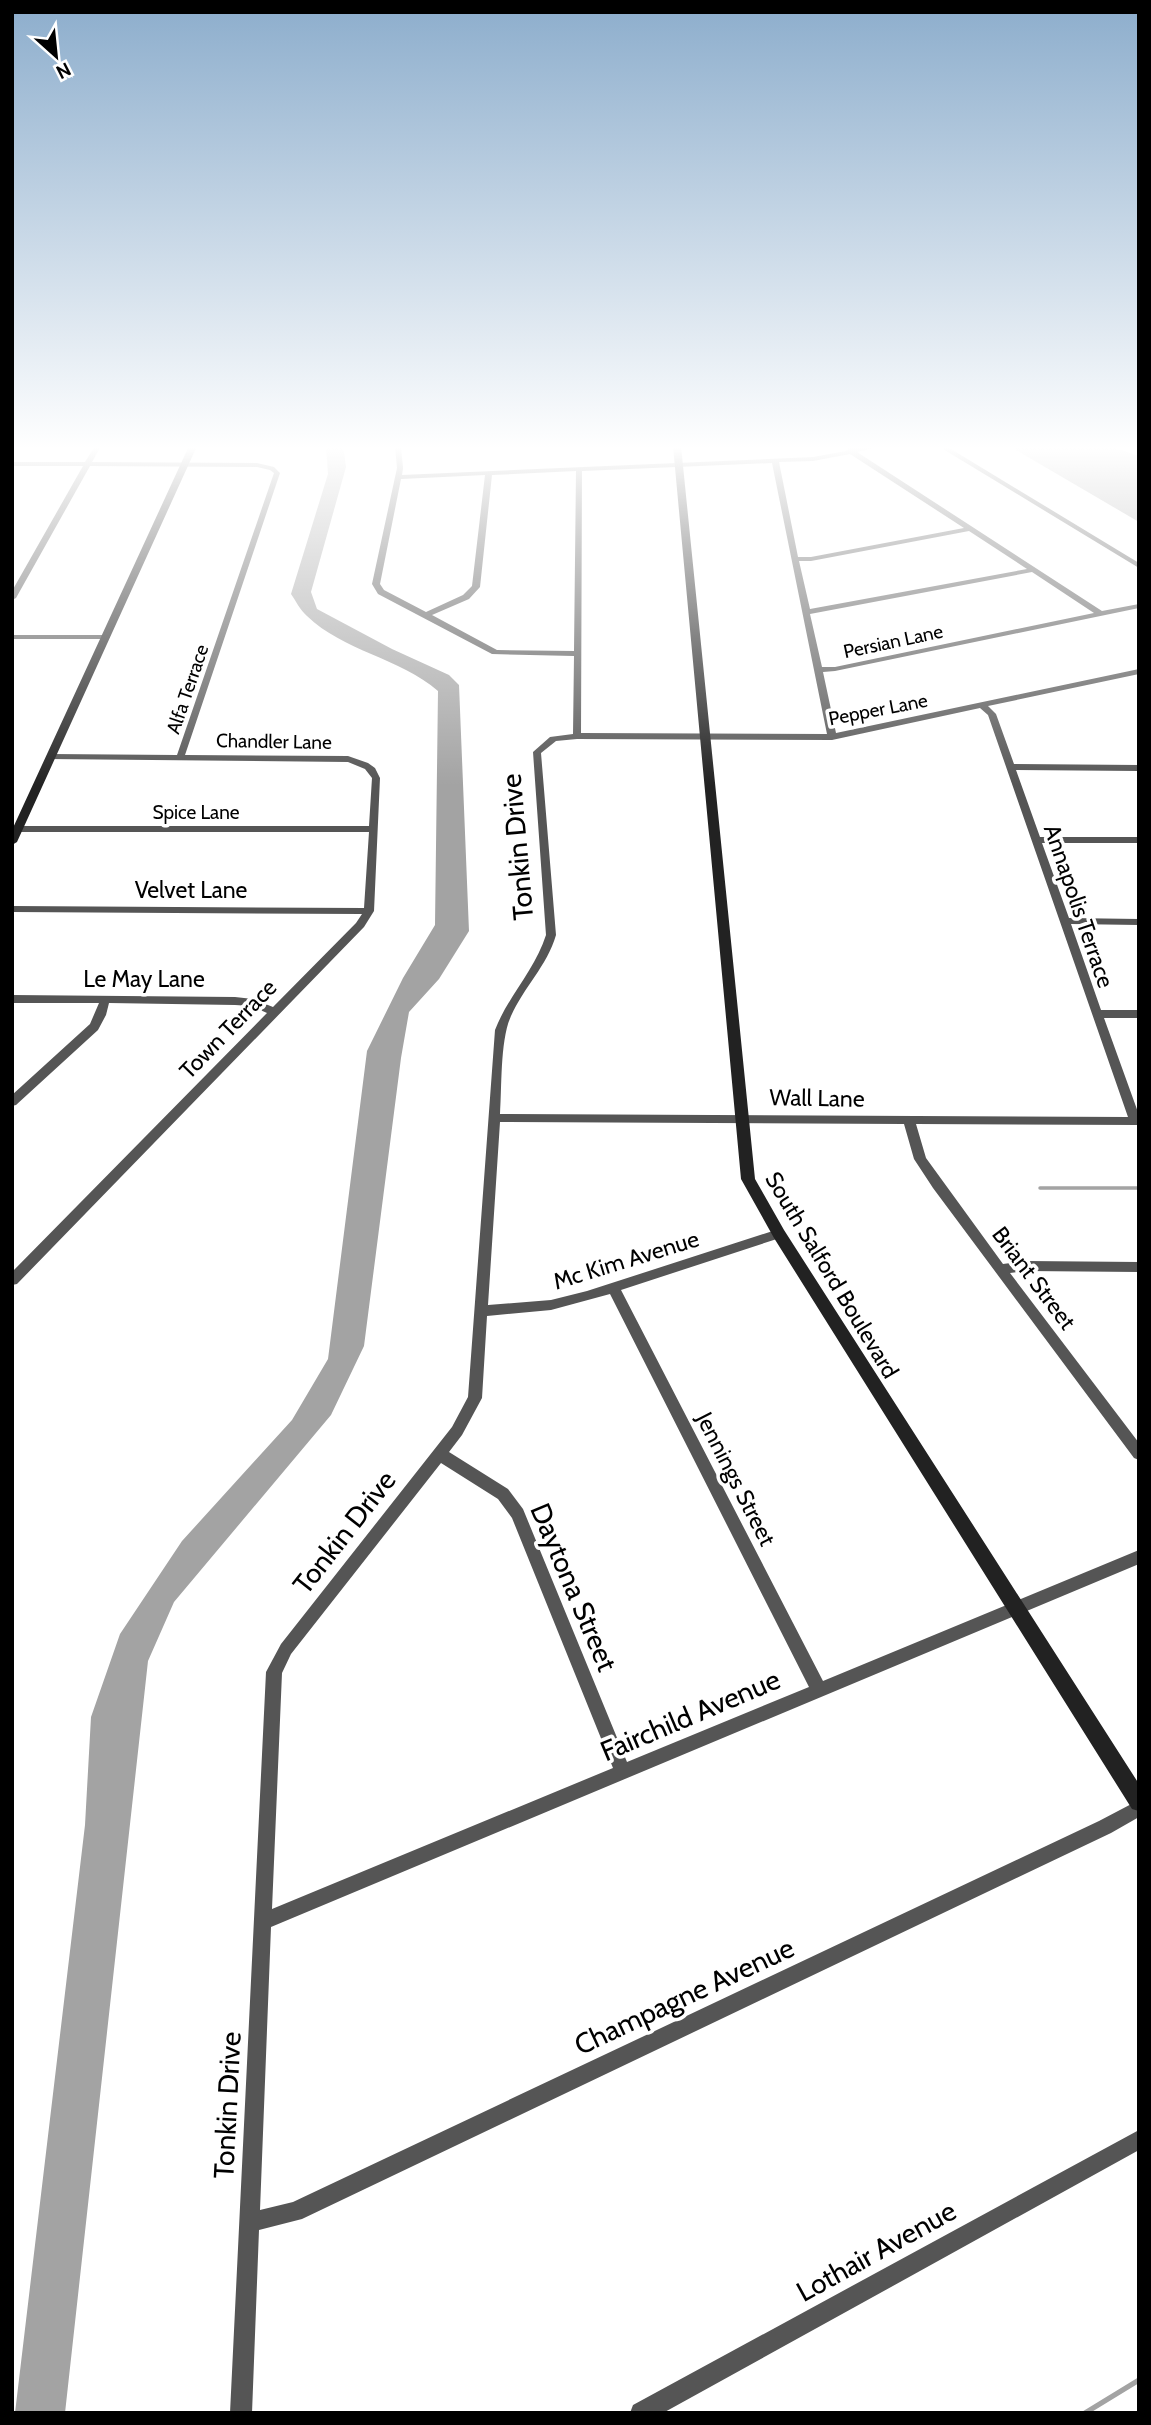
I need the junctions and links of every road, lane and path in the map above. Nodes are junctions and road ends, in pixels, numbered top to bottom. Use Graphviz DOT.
graph roads {
  1 [pos="34,559"];
  2 [pos="141,559"];
  3 [pos="248,559"];
  4 [pos="381,559"];
  5 [pos="480,559"];
  6 [pos="579,559"];
  7 [pos="687,559"];
  8 [pos="795,559"];
  9 [pos="1017,559"];
  10 [pos="1033,570"];
  11 [pos="12,597"];
  12 [pos="1139,606"];
  13 [pos="806,612"];
  14 [pos="1101,614"];
  15 [pos="424,616"];
  16 [pos="12,637"];
  17 [pos="106,637"];
  18 [pos="578,654"];
  19 [pos="818,670"];
  20 [pos="1139,671"];
  21 [pos="983,706"];
  22 [pos="577,736"];
  23 [pos="703,737"];
  24 [pos="832,737"];
  25 [pos="51,757"];
  26 [pos="180,758"];
  27 [pos="1011,768"];
  28 [pos="1139,768"];
  29 [pos="18,829"];
  30 [pos="373,829"];
  31 [pos="1036,840"];
  32 [pos="1139,841"];
  33 [pos="12,842"];
  34 [pos="12,909"];
  35 [pos="369,911"];
  36 [pos="1065,922"];
  37 [pos="1139,922"];
  38 [pos="12,999"];
  39 [pos="105,1000"];
  40 [pos="274,1012"];
  41 [pos="1097,1014"];
  42 [pos="1139,1014"];
  43 [pos="12,1102"];
  44 [pos="494,1118"];
  45 [pos="741,1118"];
  46 [pos="909,1120"];
  47 [pos="1137,1121"];
  48 [pos="779,1234"];
  49 [pos="1139,1267"];
  50 [pos="1003,1269"];
  51 [pos="12,1280"];
  52 [pos="613,1288"];
  53 [pos="482,1311"];
  54 [pos="439,1454"];
  55 [pos="1139,1454"];
  56 [pos="1139,1557"];
  57 [pos="1016,1609"];
  58 [pos="819,1690"];
  59 [pos="622,1772"];
  60 [pos="1139,1802"];
  61 [pos="1139,1808"];
  62 [pos="262,1922"];
  63 [pos="1139,2139"];
  64 [pos="249,2222"];
  65 [pos="241,2413"];
  66 [pos="641,2413"];
  1 -- 11 [label="street"];
  2 -- 17 [label="street"];
  3 -- 26 [label="street, Alfa Terrace"];
  4 -- 15 [label="street"];
  5 -- 15 [label="street"];
  6 -- 18 [label="street"];
  7 -- 23 [label="street, South Salford Boulevard"];
  8 -- 13 [label="street"];
  9 -- 10 [label="street"];
  10 -- 13 [label="street"];
  10 -- 14 [label="street"];
  12 -- 14 [label="street, Persian Lane"];
  13 -- 19 [label="street"];
  14 -- 19 [label="street, Persian Lane"];
  15 -- 18 [label="street"];
  16 -- 17 [label="street"];
  17 -- 25 [label="street"];
  18 -- 22 [label="street"];
  19 -- 24 [label="street"];
  20 -- 21 [label="street, Pepper Lane"];
  21 -- 24 [label="street, Pepper Lane"];
  21 -- 27 [label="street, Annapolis Terrace"];
  22 -- 23 [label="street, Pepper Lane"];
  22 -- 44 [label="street, Tonkin Drive"];
  23 -- 24 [label="street, Pepper Lane"];
  23 -- 45 [label="street, South Salford Boulevard"];
  25 -- 26 [label="street, Chandler Lane"];
  25 -- 29 [label="street"];
  26 -- 30 [label="street, Chandler Lane"];
  27 -- 28 [label="street"];
  27 -- 31 [label="street, Annapolis Terrace"];
  29 -- 30 [label="street, Spice Lane"];
  29 -- 33 [label="street"];
  30 -- 35 [label="street"];
  31 -- 32 [label="street"];
  31 -- 36 [label="street, Annapolis Terrace"];
  34 -- 35 [label="street, Velvet Lane"];
  35 -- 40 [label="street, Town Terrace"];
  36 -- 37 [label="street"];
  36 -- 41 [label="street, Annapolis Terrace"];
  38 -- 39 [label="street, Le May Lane"];
  39 -- 40 [label="street, Le May Lane"];
  39 -- 43 [label="street"];
  40 -- 51 [label="street, Town Terrace"];
  41 -- 42 [label="street"];
  41 -- 47 [label="street, Annapolis Terrace"];
  44 -- 45 [label="street, Wall Lane"];
  44 -- 53 [label="street, Tonkin Drive"];
  45 -- 46 [label="street, Wall Lane"];
  45 -- 48 [label="street, South Salford Boulevard"];
  46 -- 47 [label="street, Wall Lane"];
  46 -- 50 [label="street, Briant Street"];
  48 -- 52 [label="street, Mc Kim Avenue"];
  48 -- 57 [label="street, South Salford Boulevard"];
  49 -- 50 [label="street"];
  50 -- 55 [label="street, Briant Street"];
  52 -- 53 [label="street, Mc Kim Avenue"];
  52 -- 58 [label="street, Jennings Street"];
  53 -- 54 [label="street, Tonkin Drive"];
  54 -- 59 [label="street, Daytona Street"];
  54 -- 62 [label="street, Tonkin Drive"];
  56 -- 57 [label="street, Fairchild Avenue"];
  57 -- 58 [label="street, Fairchild Avenue"];
  57 -- 60 [label="street, South Salford Boulevard"];
  58 -- 59 [label="street, Fairchild Avenue"];
  59 -- 62 [label="street, Fairchild Avenue"];
  61 -- 64 [label="street, Champagne Avenue"];
  62 -- 64 [label="street, Tonkin Drive"];
  63 -- 66 [label="street, Lothair Avenue"];
  64 -- 65 [label="street, Tonkin Drive"];
}
